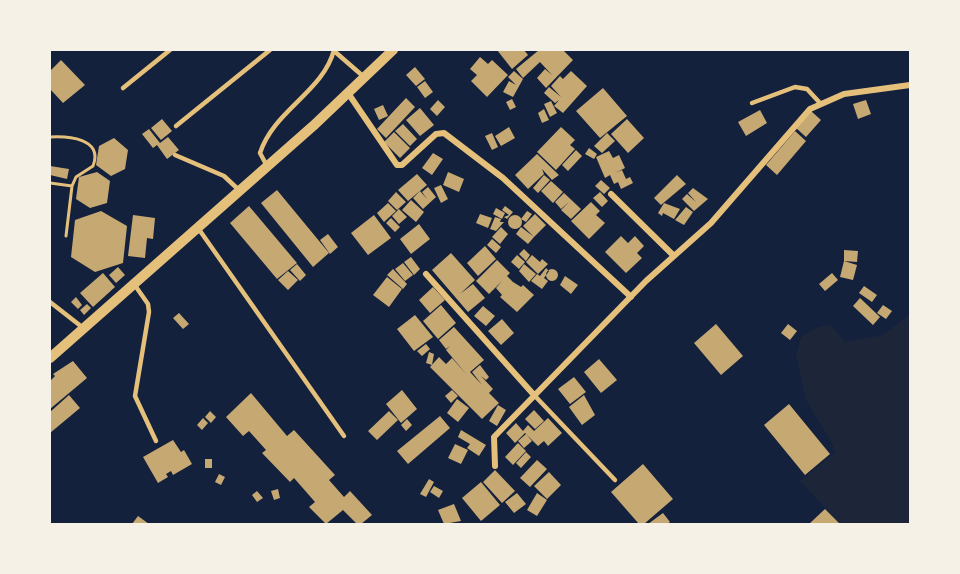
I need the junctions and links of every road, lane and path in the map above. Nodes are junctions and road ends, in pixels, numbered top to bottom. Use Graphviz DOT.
graph roads {
  1 [pos="170,50"];
  2 [pos="270,50"];
  3 [pos="334,50"];
  4 [pos="393,50"];
  5 [pos="364,77"];
  6 [pos="910,86"];
  7 [pos="123,88"];
  8 [pos="348,93"];
  9 [pos="820,103"];
  10 [pos="752,104"];
  11 [pos="176,126"];
  12 [pos="50,137"];
  13 [pos="176,155"];
  14 [pos="267,166"];
  15 [pos="50,183"];
  16 [pos="72,186"];
  17 [pos="240,191"];
  18 [pos="611,194"];
  19 [pos="198,228"];
  20 [pos="66,236"];
  21 [pos="674,256"];
  22 [pos="426,274"];
  23 [pos="134,284"];
  24 [pos="631,297"];
  25 [pos="50,302"];
  26 [pos="84,329"];
  27 [pos="50,358"];
  28 [pos="534,395"];
  29 [pos="344,436"];
  30 [pos="156,441"];
  31 [pos="495,466"];
  32 [pos="615,480"];
  1 -- 7 [label="lane"];
  2 -- 11 [label="lane"];
  3 -- 5 [label="lane"];
  3 -- 14 [label="lane"];
  4 -- 5 [label="street"];
  5 -- 8 [label="street"];
  6 -- 9 [label="street"];
  8 -- 14 [label="street"];
  8 -- 24 [label="street"];
  9 -- 10 [label="lane"];
  9 -- 21 [label="street"];
  12 -- 16 [label="path"];
  13 -- 17 [label="lane"];
  14 -- 17 [label="street"];
  15 -- 16 [label="path"];
  16 -- 20 [label="path"];
  17 -- 19 [label="street"];
  18 -- 21 [label="street"];
  19 -- 23 [label="street"];
  19 -- 29 [label="lane"];
  21 -- 24 [label="street"];
  22 -- 28 [label="street"];
  23 -- 26 [label="street"];
  23 -- 30 [label="lane"];
  24 -- 28 [label="street"];
  25 -- 26 [label="lane"];
  26 -- 27 [label="street"];
  28 -- 31 [label="street"];
  28 -- 32 [label="lane"];
}
